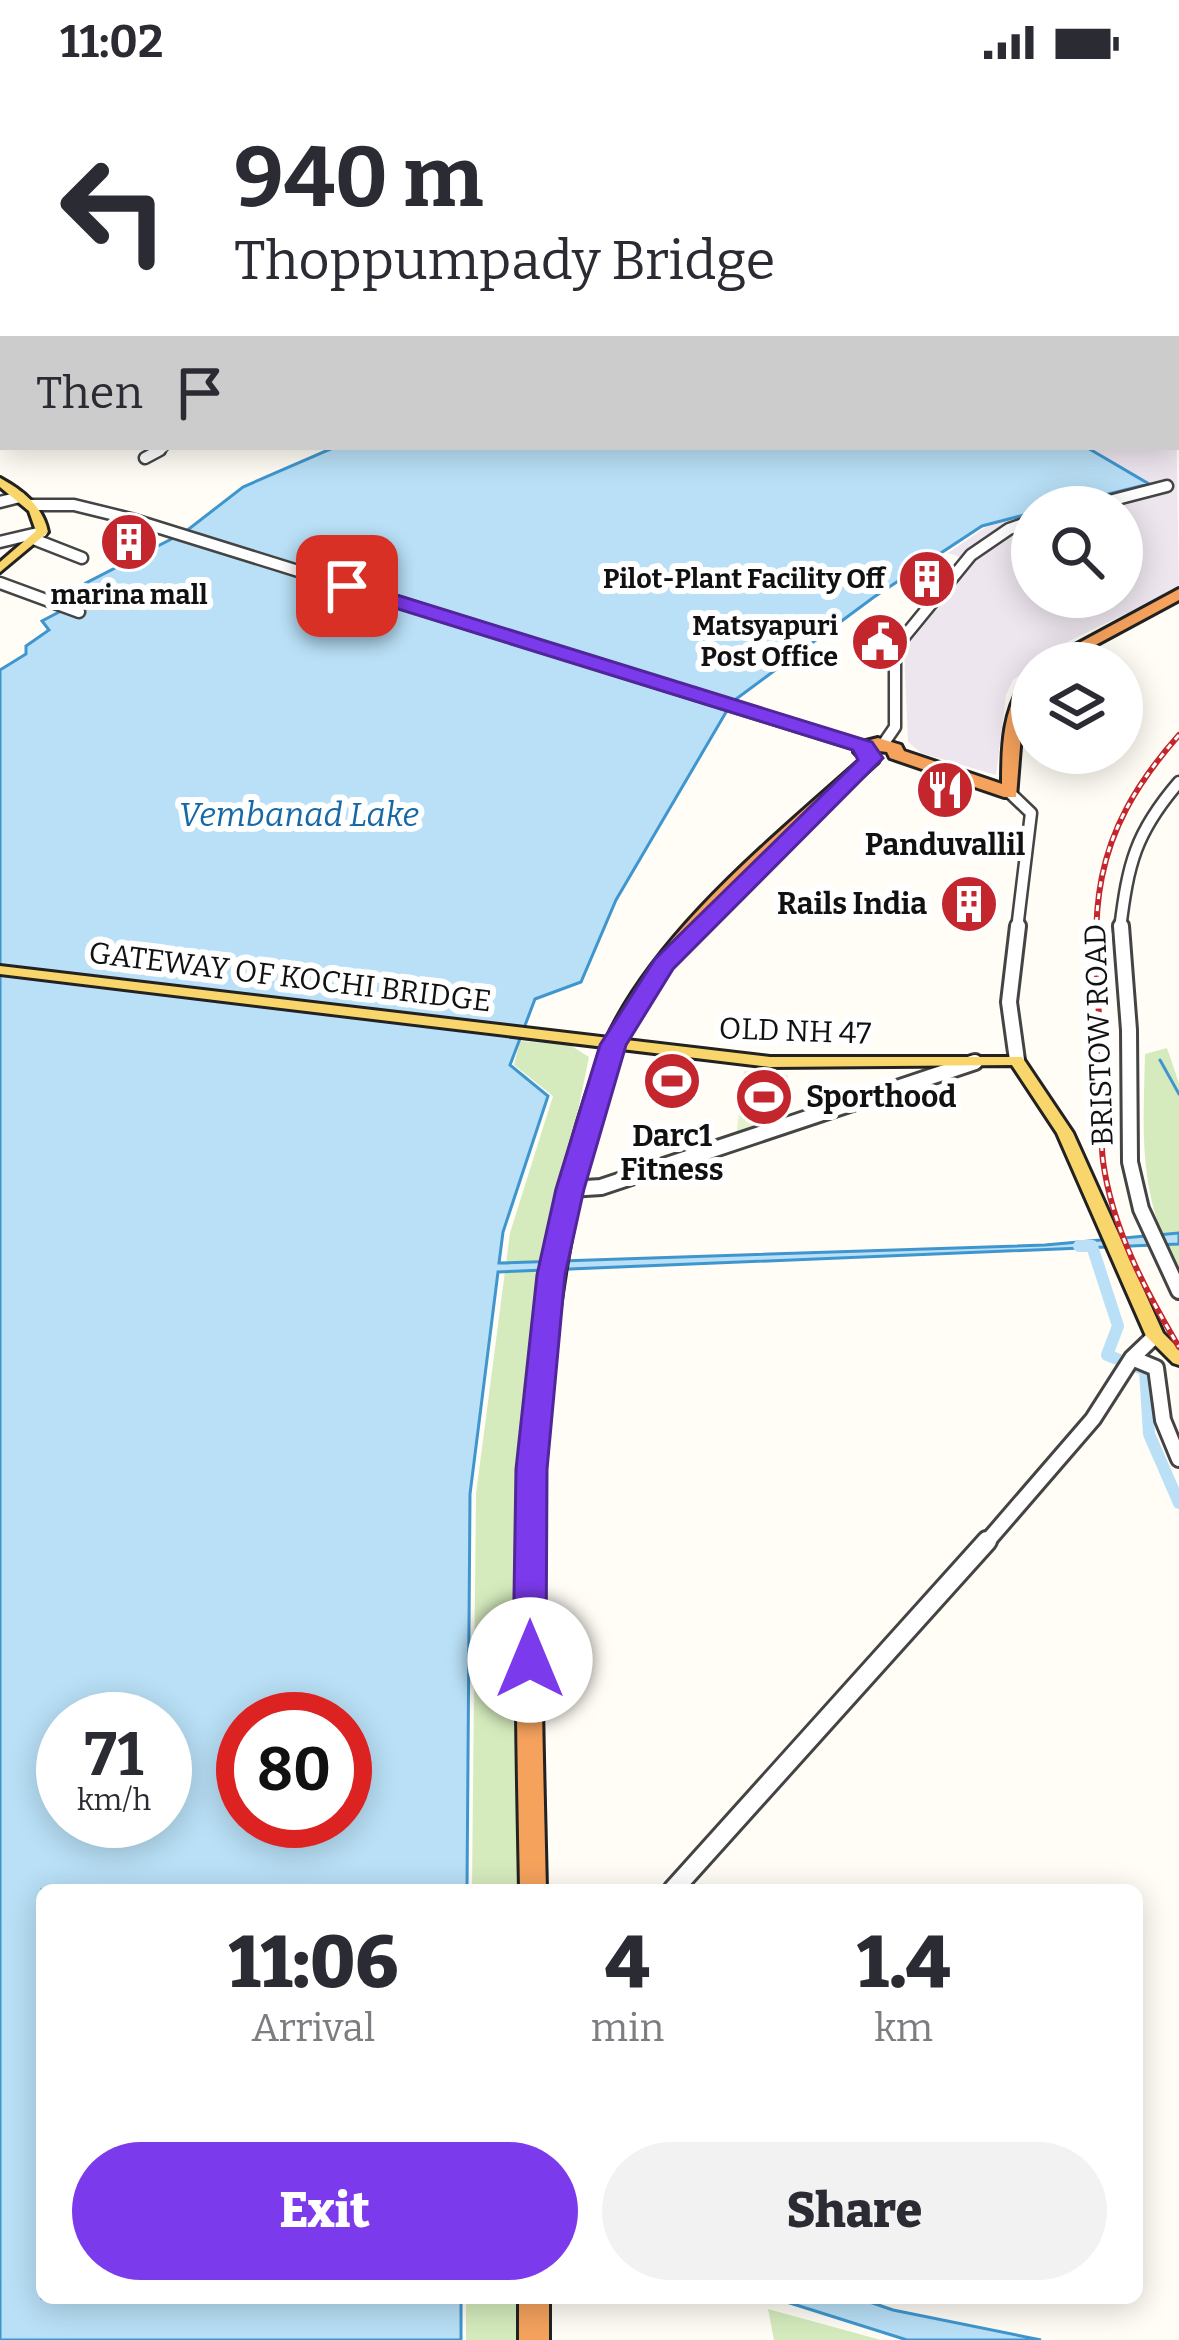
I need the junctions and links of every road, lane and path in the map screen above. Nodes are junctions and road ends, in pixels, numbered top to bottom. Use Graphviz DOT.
graph roads {
  1 [pos="160,450"];
  2 [pos="145,458"];
  3 [pos="0,481"];
  4 [pos="1167,486"];
  5 [pos="1143,492"];
  6 [pos="25,501"];
  7 [pos="0,502"];
  8 [pos="1011,529"];
  9 [pos="39,536"];
  10 [pos="0,542"];
  11 [pos="82,558"];
  12 [pos="0,568"];
  13 [pos="0,583"];
  14 [pos="1179,594"];
  15 [pos="79,613"];
  16 [pos="1089,642"];
  17 [pos="879,751"];
  18 [pos="1011,769"];
  19 [pos="1179,782"];
  20 [pos="1010,793"];
  21 [pos="0,970"];
  22 [pos="573,1039"];
  23 [pos="613,1045"];
  24 [pos="1017,1060"];
  25 [pos="975,1062"];
  26 [pos="570,1189"];
  27 [pos="1179,1292"];
  28 [pos="1155,1336"];
  29 [pos="1132,1358"];
  30 [pos="1179,1358"];
  31 [pos="1170,1382"];
  32 [pos="1179,1459"];
  33 [pos="533,1884"];
  34 [pos="678,1884"];
  35 [pos="534,2304"];
  36 [pos="534,2340"];
  1 -- 2 [label="street"];
  3 -- 6 [label="main road"];
  4 -- 5 [label="street"];
  6 -- 7 [label="street"];
  6 -- 9 [label="main road"];
  6 -- 17 [label="street"];
  8 -- 17 [label="street"];
  9 -- 10 [label="street"];
  9 -- 11 [label="street"];
  9 -- 12 [label="main road"];
  13 -- 15 [label="street"];
  14 -- 16 [label="highway"];
  17 -- 20 [label="highway"];
  17 -- 23 [label="highway"];
  18 -- 20 [label="highway"];
  19 -- 27 [label="street, BRISTOW ROAD"];
  20 -- 24 [label="street"];
  21 -- 22 [label="main road, GATEWAY OF KOCHI BRIDGE"];
  22 -- 23 [label="main road, OLD NH 47"];
  23 -- 25 [label="main road, OLD NH 47"];
  23 -- 26 [label="highway"];
  24 -- 25 [label="main road, OLD NH 47"];
  24 -- 28 [label="main road"];
  25 -- 26 [label="street"];
  26 -- 33 [label="highway"];
  28 -- 29 [label="street"];
  28 -- 30 [label="main road"];
  29 -- 31 [label="street"];
  29 -- 34 [label="street"];
  31 -- 32 [label="street"];
  35 -- 36 [label="highway"];
}
